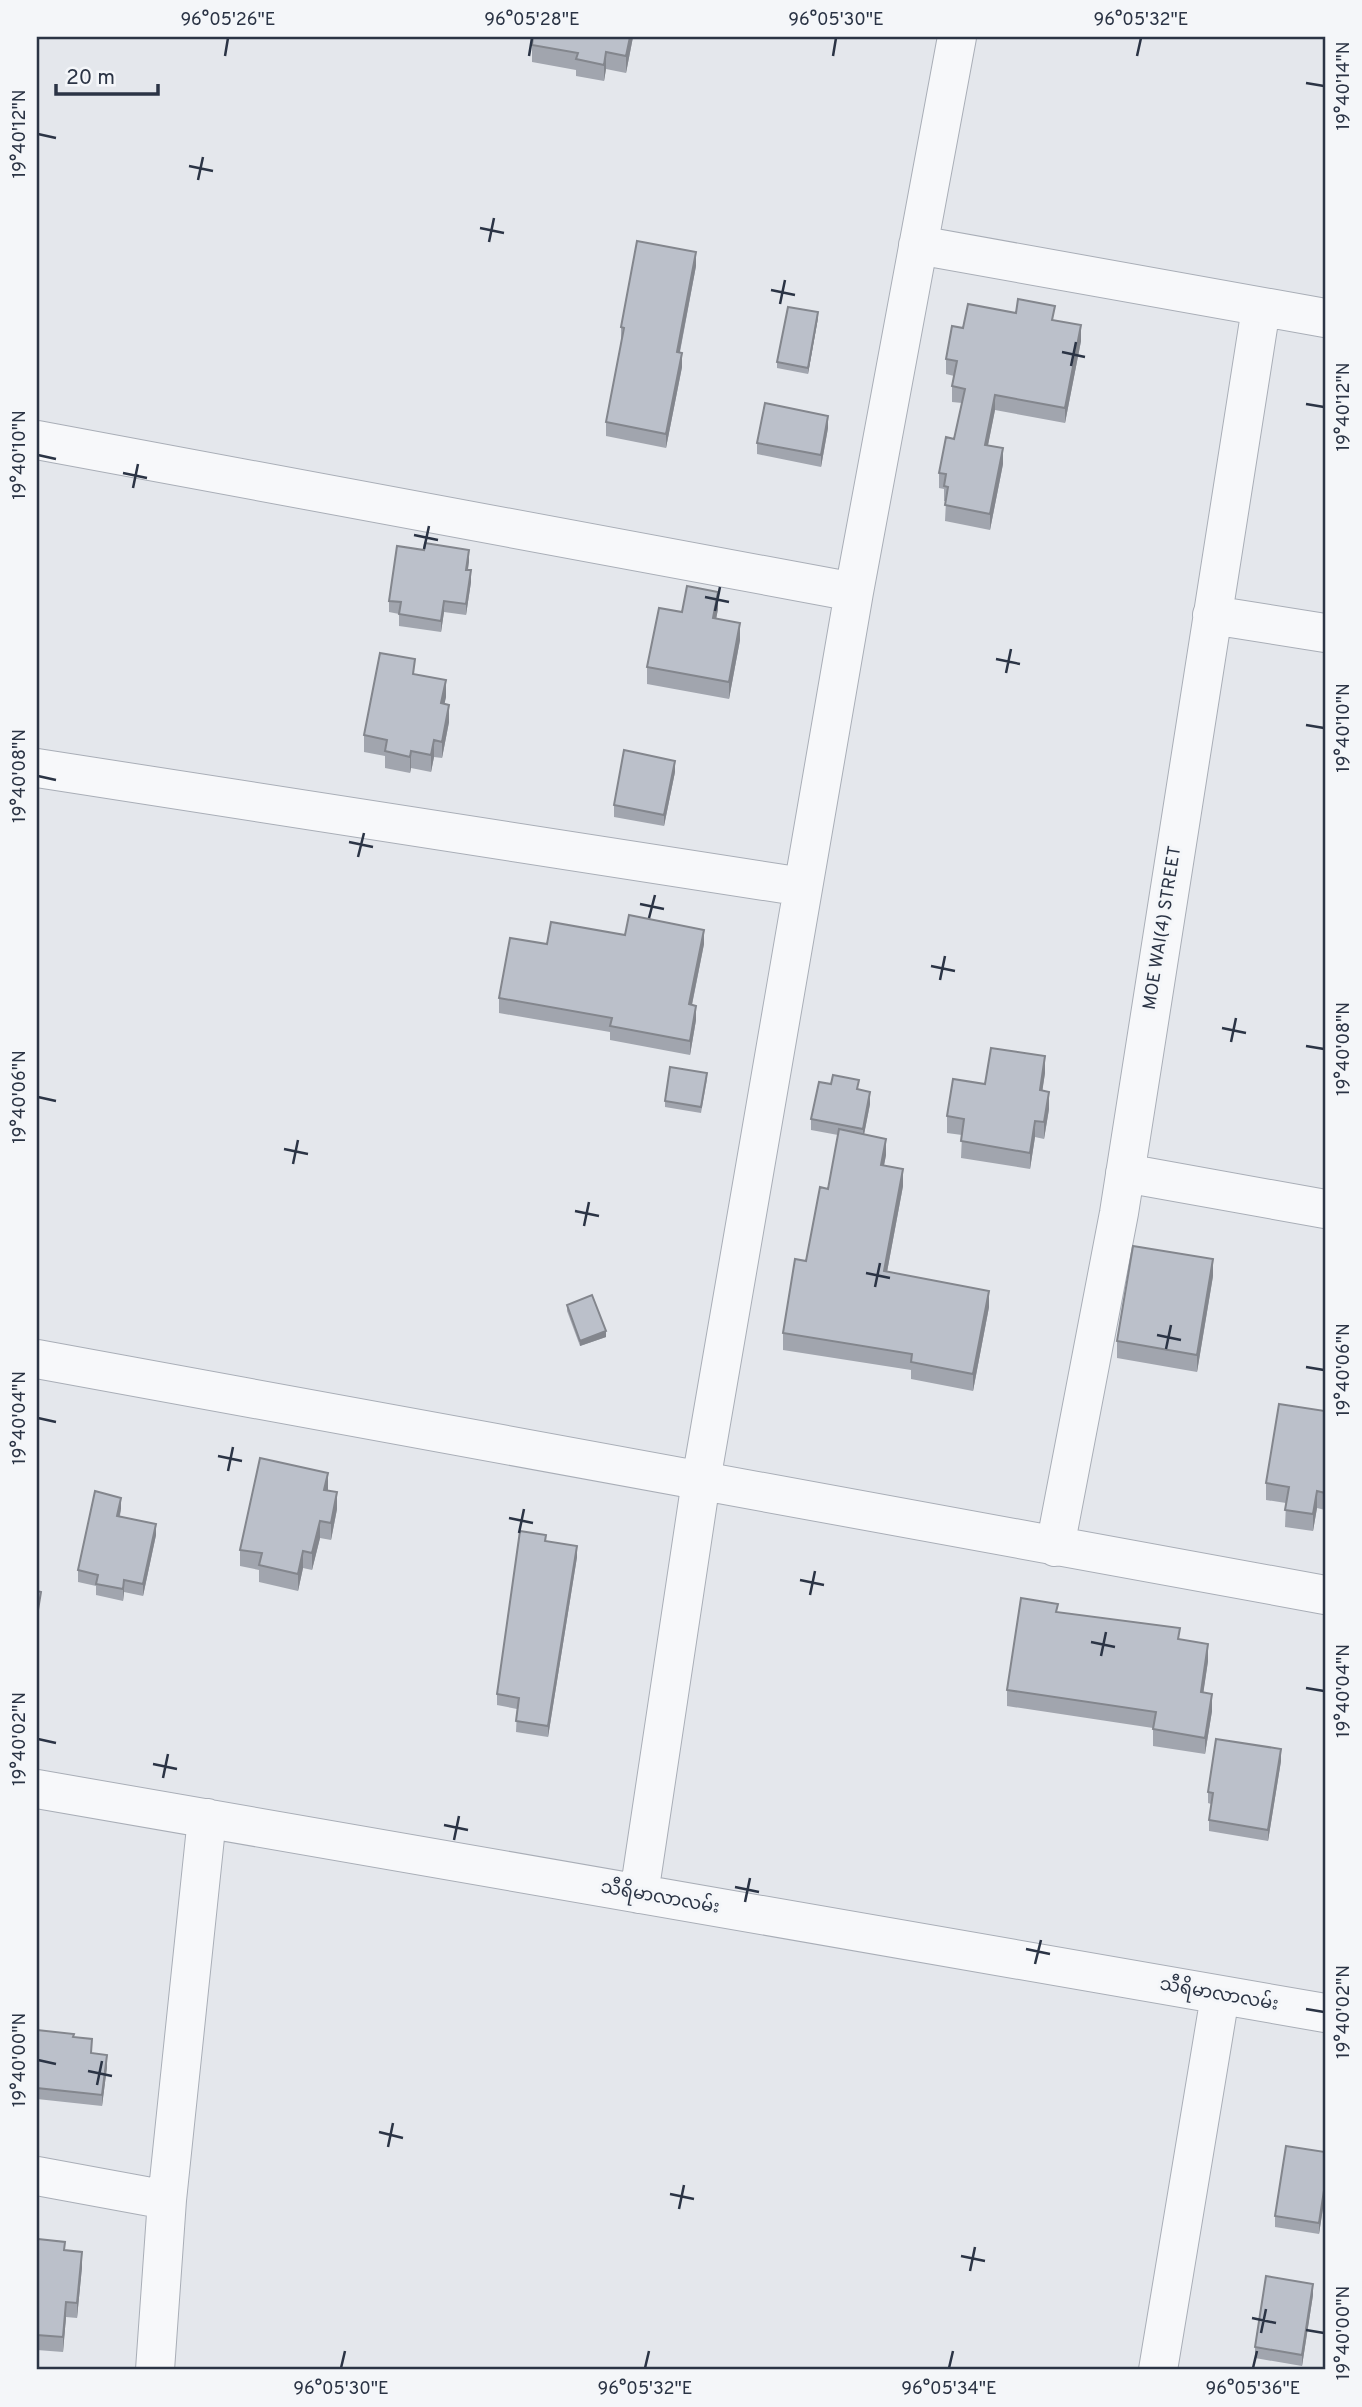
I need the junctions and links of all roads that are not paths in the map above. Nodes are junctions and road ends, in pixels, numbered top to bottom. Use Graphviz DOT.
graph roads {
  1 [pos="957,37"];
  2 [pos="918,245"];
  3 [pos="1261,308"];
  4 [pos="1325,318"];
  5 [pos="37,440"];
  6 [pos="854,592"];
  7 [pos="1212,615"];
  8 [pos="1325,634"];
  9 [pos="37,768"];
  10 [pos="803,887"];
  11 [pos="1125,1173"];
  12 [pos="1325,1209"];
  13 [pos="37,1359"];
  14 [pos="701,1481"];
  15 [pos="1055,1547"];
  16 [pos="1325,1595"];
  17 [pos="37,1789"];
  18 [pos="207,1818"];
  19 [pos="639,1894"];
  20 [pos="1220,1996"];
  21 [pos="1325,2013"];
  22 [pos="37,2176"];
  23 [pos="167,2200"];
  24 [pos="155,2370"];
  25 [pos="1158,2370"];
  1 -- 2 [label="street"];
  2 -- 3 [label="street"];
  2 -- 6 [label="street"];
  3 -- 4 [label="street"];
  3 -- 7 [label="street, MOE WAI(4) STREET"];
  5 -- 6 [label="street"];
  6 -- 10 [label="street"];
  7 -- 8 [label="street"];
  7 -- 11 [label="street, MOE WAI(4) STREET"];
  9 -- 10 [label="street"];
  10 -- 14 [label="street"];
  11 -- 12 [label="street"];
  11 -- 15 [label="street, MOE WAI(4) STREET"];
  13 -- 14 [label="street"];
  14 -- 15 [label="street"];
  14 -- 19 [label="street"];
  15 -- 16 [label="street"];
  17 -- 18 [label="street, သီရိမာလာလမ်း"];
  18 -- 19 [label="street, သီရိမာလာလမ်း"];
  18 -- 23 [label="street"];
  19 -- 20 [label="street, သီရိမာလာလမ်း"];
  20 -- 21 [label="street, သီရိမာလာလမ်း"];
  20 -- 25 [label="street"];
  22 -- 23 [label="street"];
  23 -- 24 [label="street"];
}
